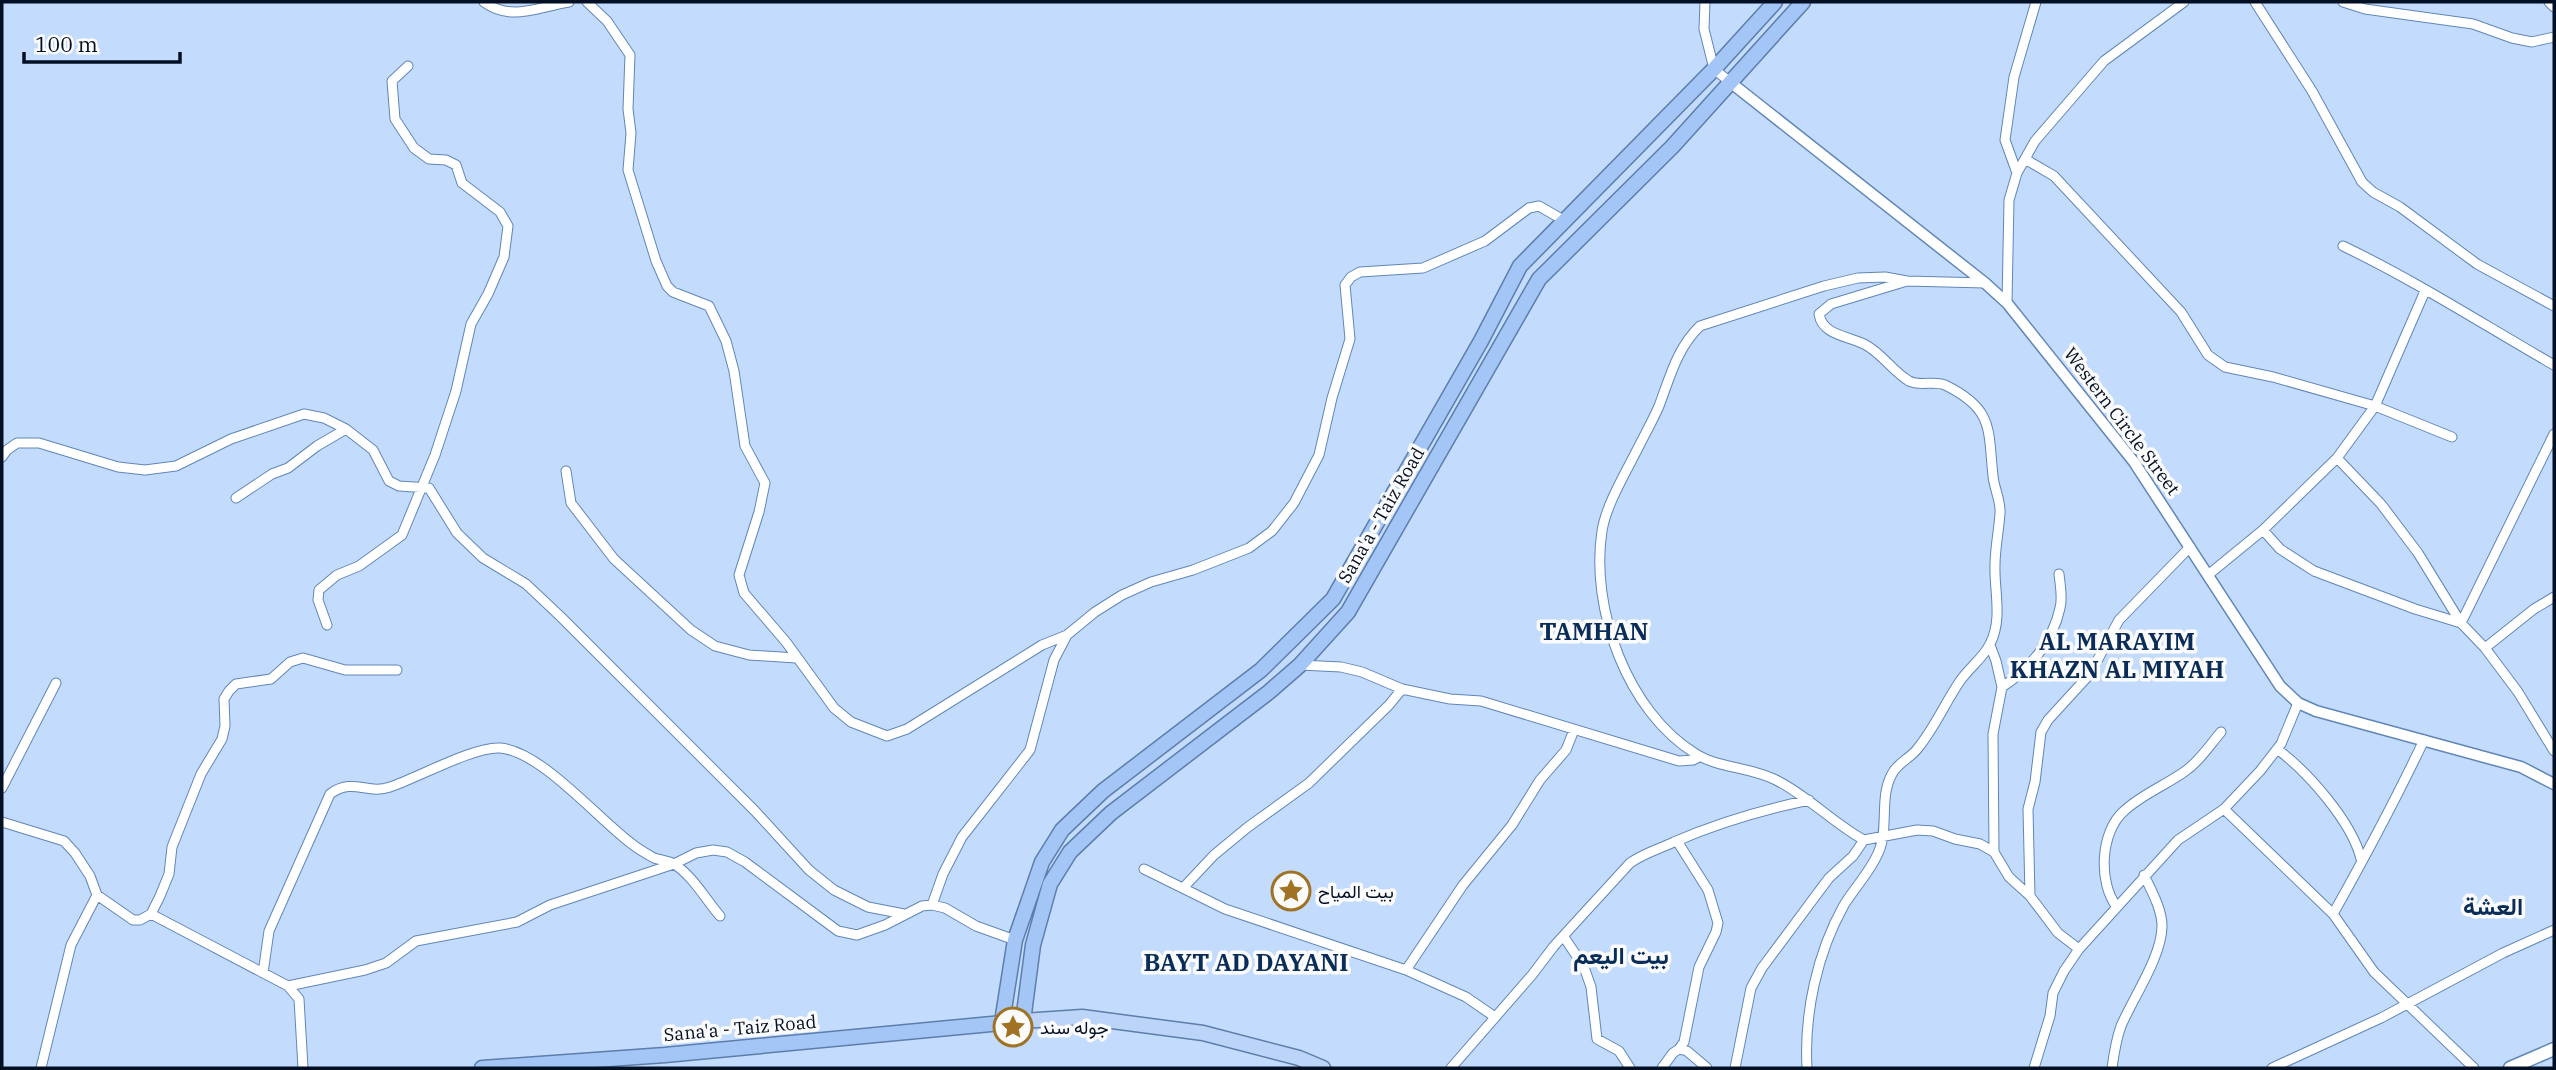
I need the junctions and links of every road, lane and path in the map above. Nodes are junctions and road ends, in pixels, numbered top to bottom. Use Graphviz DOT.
graph roads {
  1 [pos="484,2"];
  2 [pos="569,2"];
  3 [pos="587,2"];
  4 [pos="1705,2"];
  5 [pos="1775,2"];
  6 [pos="1803,2"];
  7 [pos="2036,2"];
  8 [pos="2184,2"];
  9 [pos="2255,2"];
  10 [pos="2343,2"];
  11 [pos="2549,2"];
  12 [pos="2554,7"];
  13 [pos="2554,37"];
  14 [pos="408,66"];
  15 [pos="1714,69"];
  16 [pos="1730,82"];
  17 [pos="2025,159"];
  18 [pos="2017,173"];
  19 [pos="1565,221"];
  20 [pos="2343,246"];
  21 [pos="1907,281"];
  22 [pos="1985,283"];
  23 [pos="2425,291"];
  24 [pos="2007,303"];
  25 [pos="2554,306"];
  26 [pos="2554,365"];
  27 [pos="2375,407"];
  28 [pos="346,429"];
  29 [pos="2554,434"];
  30 [pos="2452,437"];
  31 [pos="2,457"];
  32 [pos="2337,458"];
  33 [pos="566,471"];
  34 [pos="422,487"];
  35 [pos="236,498"];
  36 [pos="2263,530"];
  37 [pos="2190,547"];
  38 [pos="2059,574"];
  39 [pos="2208,575"];
  40 [pos="2554,597"];
  41 [pos="2461,623"];
  42 [pos="327,625"];
  43 [pos="1067,635"];
  44 [pos="1990,645"];
  45 [pos="1286,648"];
  46 [pos="2485,648"];
  47 [pos="796,659"];
  48 [pos="1300,665"];
  49 [pos="397,670"];
  50 [pos="56,682"];
  51 [pos="2002,687"];
  52 [pos="1402,689"];
  53 [pos="2298,703"];
  54 [pos="1574,730"];
  55 [pos="2221,732"];
  56 [pos="2424,740"];
  57 [pos="2277,749"];
  58 [pos="2554,751"];
  59 [pos="1699,757"];
  60 [pos="2554,784"];
  61 [pos="2,788"];
  62 [pos="1809,800"];
  63 [pos="2224,809"];
  64 [pos="2,822"];
  65 [pos="1884,836"];
  66 [pos="1864,840"];
  67 [pos="1677,841"];
  68 [pos="1994,852"];
  69 [pos="2361,859"];
  70 [pos="674,864"];
  71 [pos="1144,869"];
  72 [pos="2144,875"];
  73 [pos="1184,887"];
  74 [pos="97,895"];
  75 [pos="2029,896"];
  76 [pos="932,905"];
  77 [pos="2117,907"];
  78 [pos="151,914"];
  79 [pos="904,914"];
  80 [pos="2333,914"];
  81 [pos="720,916"];
  82 [pos="2554,930"];
  83 [pos="1564,937"];
  84 [pos="1015,940"];
  85 [pos="2079,949"];
  86 [pos="1406,970"];
  87 [pos="263,973"];
  88 [pos="288,986"];
  89 [pos="2407,1005"];
  90 [pos="1495,1017"];
  91 [pos="1023,1021"];
  92 [pos="1002,1022"];
  93 [pos="1679,1049"];
  94 [pos="2554,1049"];
  95 [pos="41,1068"];
  96 [pos="303,1068"];
  97 [pos="482,1068"];
  98 [pos="1323,1068"];
  99 [pos="1451,1068"];
  100 [pos="1630,1068"];
  101 [pos="1662,1068"];
  102 [pos="1707,1068"];
  103 [pos="1735,1068"];
  104 [pos="1807,1068"];
  105 [pos="2034,1068"];
  106 [pos="2112,1068"];
  107 [pos="2272,1068"];
  108 [pos="2474,1068"];
  109 [pos="2510,1068"];
  1 -- 2 [label="street"];
  3 -- 47 [label="street"];
  4 -- 15 [label="street"];
  5 -- 15 [label="highway, Sana'a - Taiz Road"];
  6 -- 16 [label="highway, Sana'a - Taiz Road"];
  7 -- 18 [label="street"];
  8 -- 17 [label="street"];
  9 -- 25 [label="street"];
  10 -- 13 [label="street"];
  11 -- 12 [label="street"];
  14 -- 34 [label="street"];
  15 -- 16 [label="street"];
  15 -- 19 [label="highway, Sana'a - Taiz Road"];
  16 -- 22 [label="street, Western Circle Street"];
  16 -- 48 [label="highway, Sana'a - Taiz Road"];
  17 -- 18 [label="street"];
  17 -- 27 [label="street"];
  18 -- 24 [label="street"];
  19 -- 43 [label="street"];
  19 -- 45 [label="highway, Sana'a - Taiz Road"];
  20 -- 23 [label="street"];
  21 -- 22 [label="street"];
  21 -- 44 [label="street"];
  21 -- 59 [label="street"];
  22 -- 24 [label="street, Western Circle Street"];
  23 -- 26 [label="street"];
  23 -- 27 [label="street"];
  24 -- 37 [label="street, Western Circle Street"];
  27 -- 30 [label="street"];
  27 -- 32 [label="street"];
  28 -- 31 [label="street"];
  28 -- 34 [label="street"];
  28 -- 35 [label="street"];
  29 -- 41 [label="street"];
  32 -- 36 [label="street"];
  32 -- 41 [label="street"];
  33 -- 47 [label="street"];
  34 -- 42 [label="street"];
  34 -- 79 [label="street"];
  36 -- 39 [label="street"];
  36 -- 41 [label="street"];
  37 -- 39 [label="street, Western Circle Street"];
  37 -- 75 [label="street"];
  38 -- 51 [label="street"];
  39 -- 53 [label="street, Western Circle Street"];
  40 -- 46 [label="street"];
  41 -- 46 [label="street"];
  43 -- 47 [label="street"];
  43 -- 76 [label="street"];
  44 -- 51 [label="street"];
  44 -- 65 [label="street"];
  45 -- 48 [label="highway"];
  45 -- 84 [label="highway, Sana'a - Taiz Road"];
  46 -- 58 [label="street"];
  48 -- 52 [label="street"];
  48 -- 91 [label="highway, Sana'a - Taiz Road"];
  49 -- 78 [label="street"];
  50 -- 61 [label="street"];
  51 -- 68 [label="street"];
  52 -- 54 [label="street"];
  52 -- 73 [label="street"];
  53 -- 56 [label="street, Western Circle Street"];
  53 -- 57 [label="street"];
  54 -- 59 [label="street"];
  54 -- 86 [label="street"];
  55 -- 77 [label="street"];
  56 -- 60 [label="street, Western Circle Street"];
  56 -- 69 [label="street"];
  57 -- 63 [label="street"];
  57 -- 69 [label="street"];
  59 -- 62 [label="street"];
  62 -- 66 [label="street"];
  62 -- 67 [label="street"];
  63 -- 72 [label="street"];
  63 -- 80 [label="street"];
  64 -- 74 [label="street"];
  65 -- 66 [label="street"];
  65 -- 68 [label="street"];
  65 -- 104 [label="street"];
  66 -- 103 [label="street"];
  67 -- 83 [label="street"];
  67 -- 93 [label="street"];
  68 -- 75 [label="street"];
  69 -- 80 [label="street"];
  70 -- 79 [label="street"];
  70 -- 81 [label="street"];
  70 -- 87 [label="street"];
  70 -- 88 [label="street"];
  71 -- 73 [label="street"];
  72 -- 77 [label="street"];
  72 -- 106 [label="street"];
  73 -- 86 [label="street"];
  74 -- 78 [label="street"];
  74 -- 95 [label="street"];
  75 -- 85 [label="street"];
  76 -- 79 [label="street"];
  76 -- 84 [label="street"];
  77 -- 85 [label="street"];
  78 -- 87 [label="street"];
  80 -- 89 [label="street"];
  82 -- 89 [label="street"];
  83 -- 90 [label="street"];
  83 -- 100 [label="street"];
  84 -- 92 [label="highway, Sana'a - Taiz Road"];
  85 -- 105 [label="street"];
  86 -- 90 [label="street"];
  87 -- 88 [label="street"];
  88 -- 96 [label="street"];
  89 -- 107 [label="street"];
  89 -- 108 [label="street"];
  90 -- 99 [label="street"];
  91 -- 92 [label="highway, Sana'a - Taiz Road"];
  91 -- 98 [label="main road"];
  92 -- 97 [label="highway, Sana'a - Taiz Road"];
  93 -- 101 [label="street"];
  93 -- 102 [label="street"];
  94 -- 109 [label="main road"];
}
